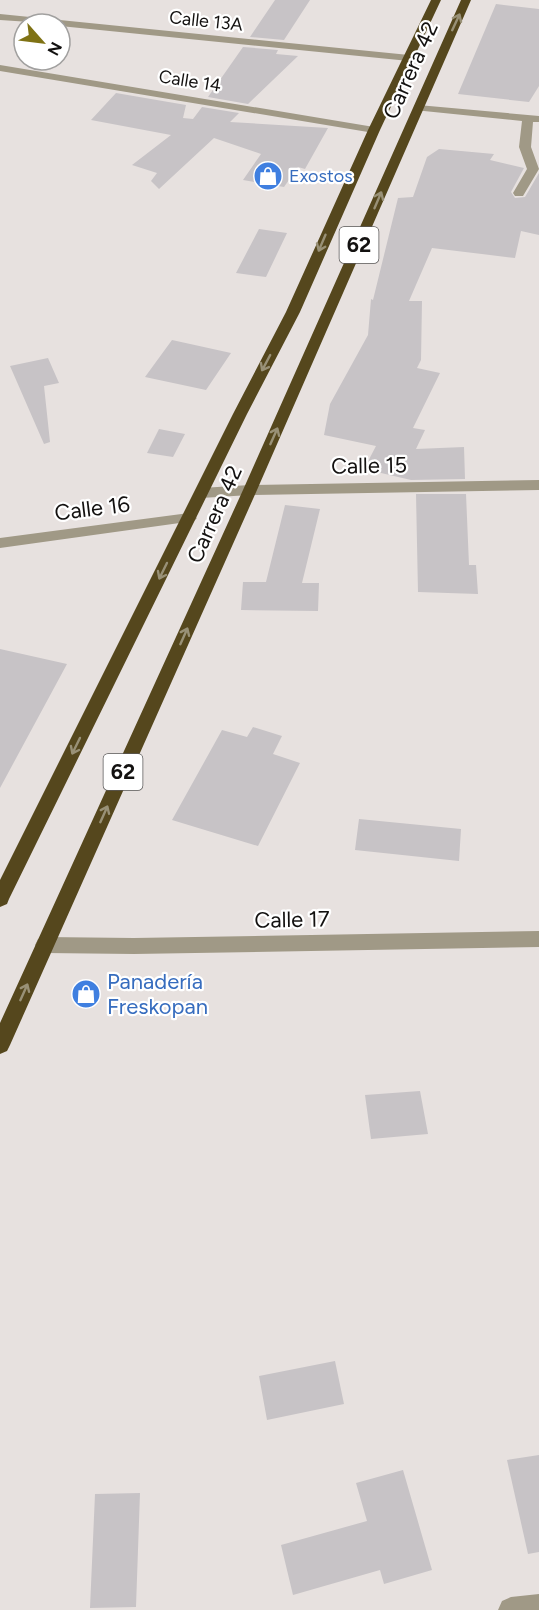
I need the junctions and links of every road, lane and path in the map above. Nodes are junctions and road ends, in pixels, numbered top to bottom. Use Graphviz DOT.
graph roads {
  1 [pos="436,0"];
  2 [pos="466,0"];
  3 [pos="0,17"];
  4 [pos="409,58"];
  5 [pos="0,68"];
  6 [pos="418,108"];
  7 [pos="533,118"];
  8 [pos="374,130"];
  9 [pos="519,193"];
  10 [pos="539,485"];
  11 [pos="250,490"];
  12 [pos="201,493"];
  13 [pos="189,518"];
  14 [pos="0,543"];
  15 [pos="0,899"];
  16 [pos="539,939"];
  17 [pos="45,945"];
  18 [pos="0,1045"];
  19 [pos="539,1607"];
  20 [pos="511,1610"];
  1 -- 4 [label="highway, Carrera 42 / 62"];
  6 -- 2 [label="highway, Carrera 42 / 62, one-way"];
  3 -- 4 [label="street, Calle 13A"];
  4 -- 8 [label="highway, Carrera 42 / 62"];
  5 -- 8 [label="street, Calle 14"];
  6 -- 7 [label="street"];
  11 -- 6 [label="highway, Carrera 42 / 62, one-way"];
  7 -- 9 [label="street"];
  8 -- 12 [label="highway, Carrera 42 / 62, one-way"];
  10 -- 11 [label="street, Calle 15"];
  11 -- 12 [label="street, Calle 15"];
  17 -- 11 [label="highway, Carrera 42 / 62, one-way"];
  12 -- 13 [label="highway, Carrera 42 / 62"];
  13 -- 14 [label="street, Calle 16"];
  13 -- 15 [label="highway, Carrera 42 / 62, one-way"];
  16 -- 17 [label="street, Calle 17"];
  18 -- 17 [label="highway, Carrera 42 / 62, one-way"];
  19 -- 20 [label="street"];
}
